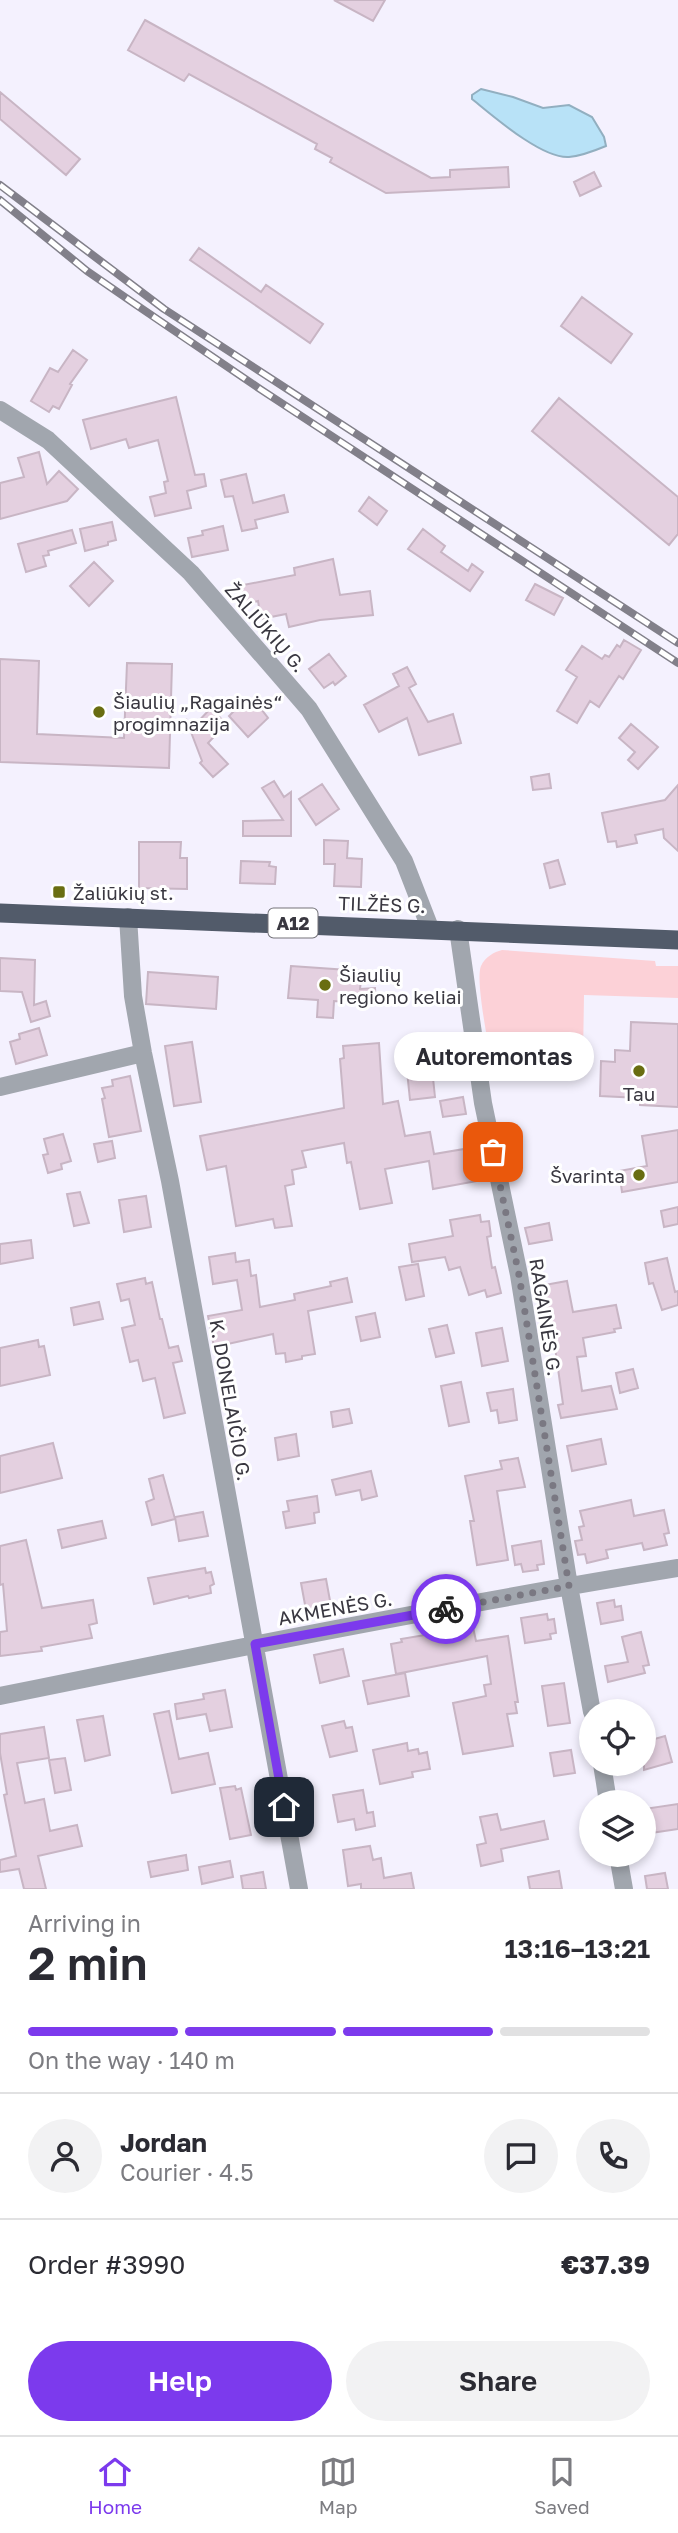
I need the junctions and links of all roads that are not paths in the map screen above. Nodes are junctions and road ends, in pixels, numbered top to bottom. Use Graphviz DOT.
graph roads {
  1 [pos="0,410"];
  2 [pos="0,913"];
  3 [pos="128,918"];
  4 [pos="430,928"];
  5 [pos="458,929"];
  6 [pos="678,940"];
  7 [pos="143,1053"];
  8 [pos="0,1087"];
  9 [pos="678,1568"];
  10 [pos="569,1586"];
  11 [pos="255,1644"];
  12 [pos="0,1696"];
  13 [pos="590,1699"];
  14 [pos="620,1867"];
  15 [pos="299,1889"];
  16 [pos="624,1889"];
  1 -- 4 [label="street, ŽALIŪKIŲ G."];
  2 -- 3 [label="highway, TILŽĖS G. / A12"];
  3 -- 4 [label="highway, TILŽĖS G. / A12"];
  3 -- 7 [label="street, K. DONELAIČIO G."];
  4 -- 5 [label="highway, TILŽĖS G. / A12"];
  5 -- 6 [label="highway, TILŽĖS G. / A12"];
  5 -- 10 [label="street, RAGAINĖS G."];
  7 -- 8 [label="street"];
  7 -- 11 [label="street, K. DONELAIČIO G."];
  9 -- 10 [label="street, AKMENĖS G."];
  10 -- 11 [label="street, AKMENĖS G."];
  10 -- 13 [label="street, RAGAINĖS G."];
  11 -- 12 [label="street, AKMENĖS G."];
  11 -- 15 [label="street, K. DONELAIČIO G."];
  14 -- 16 [label="street"];
}
